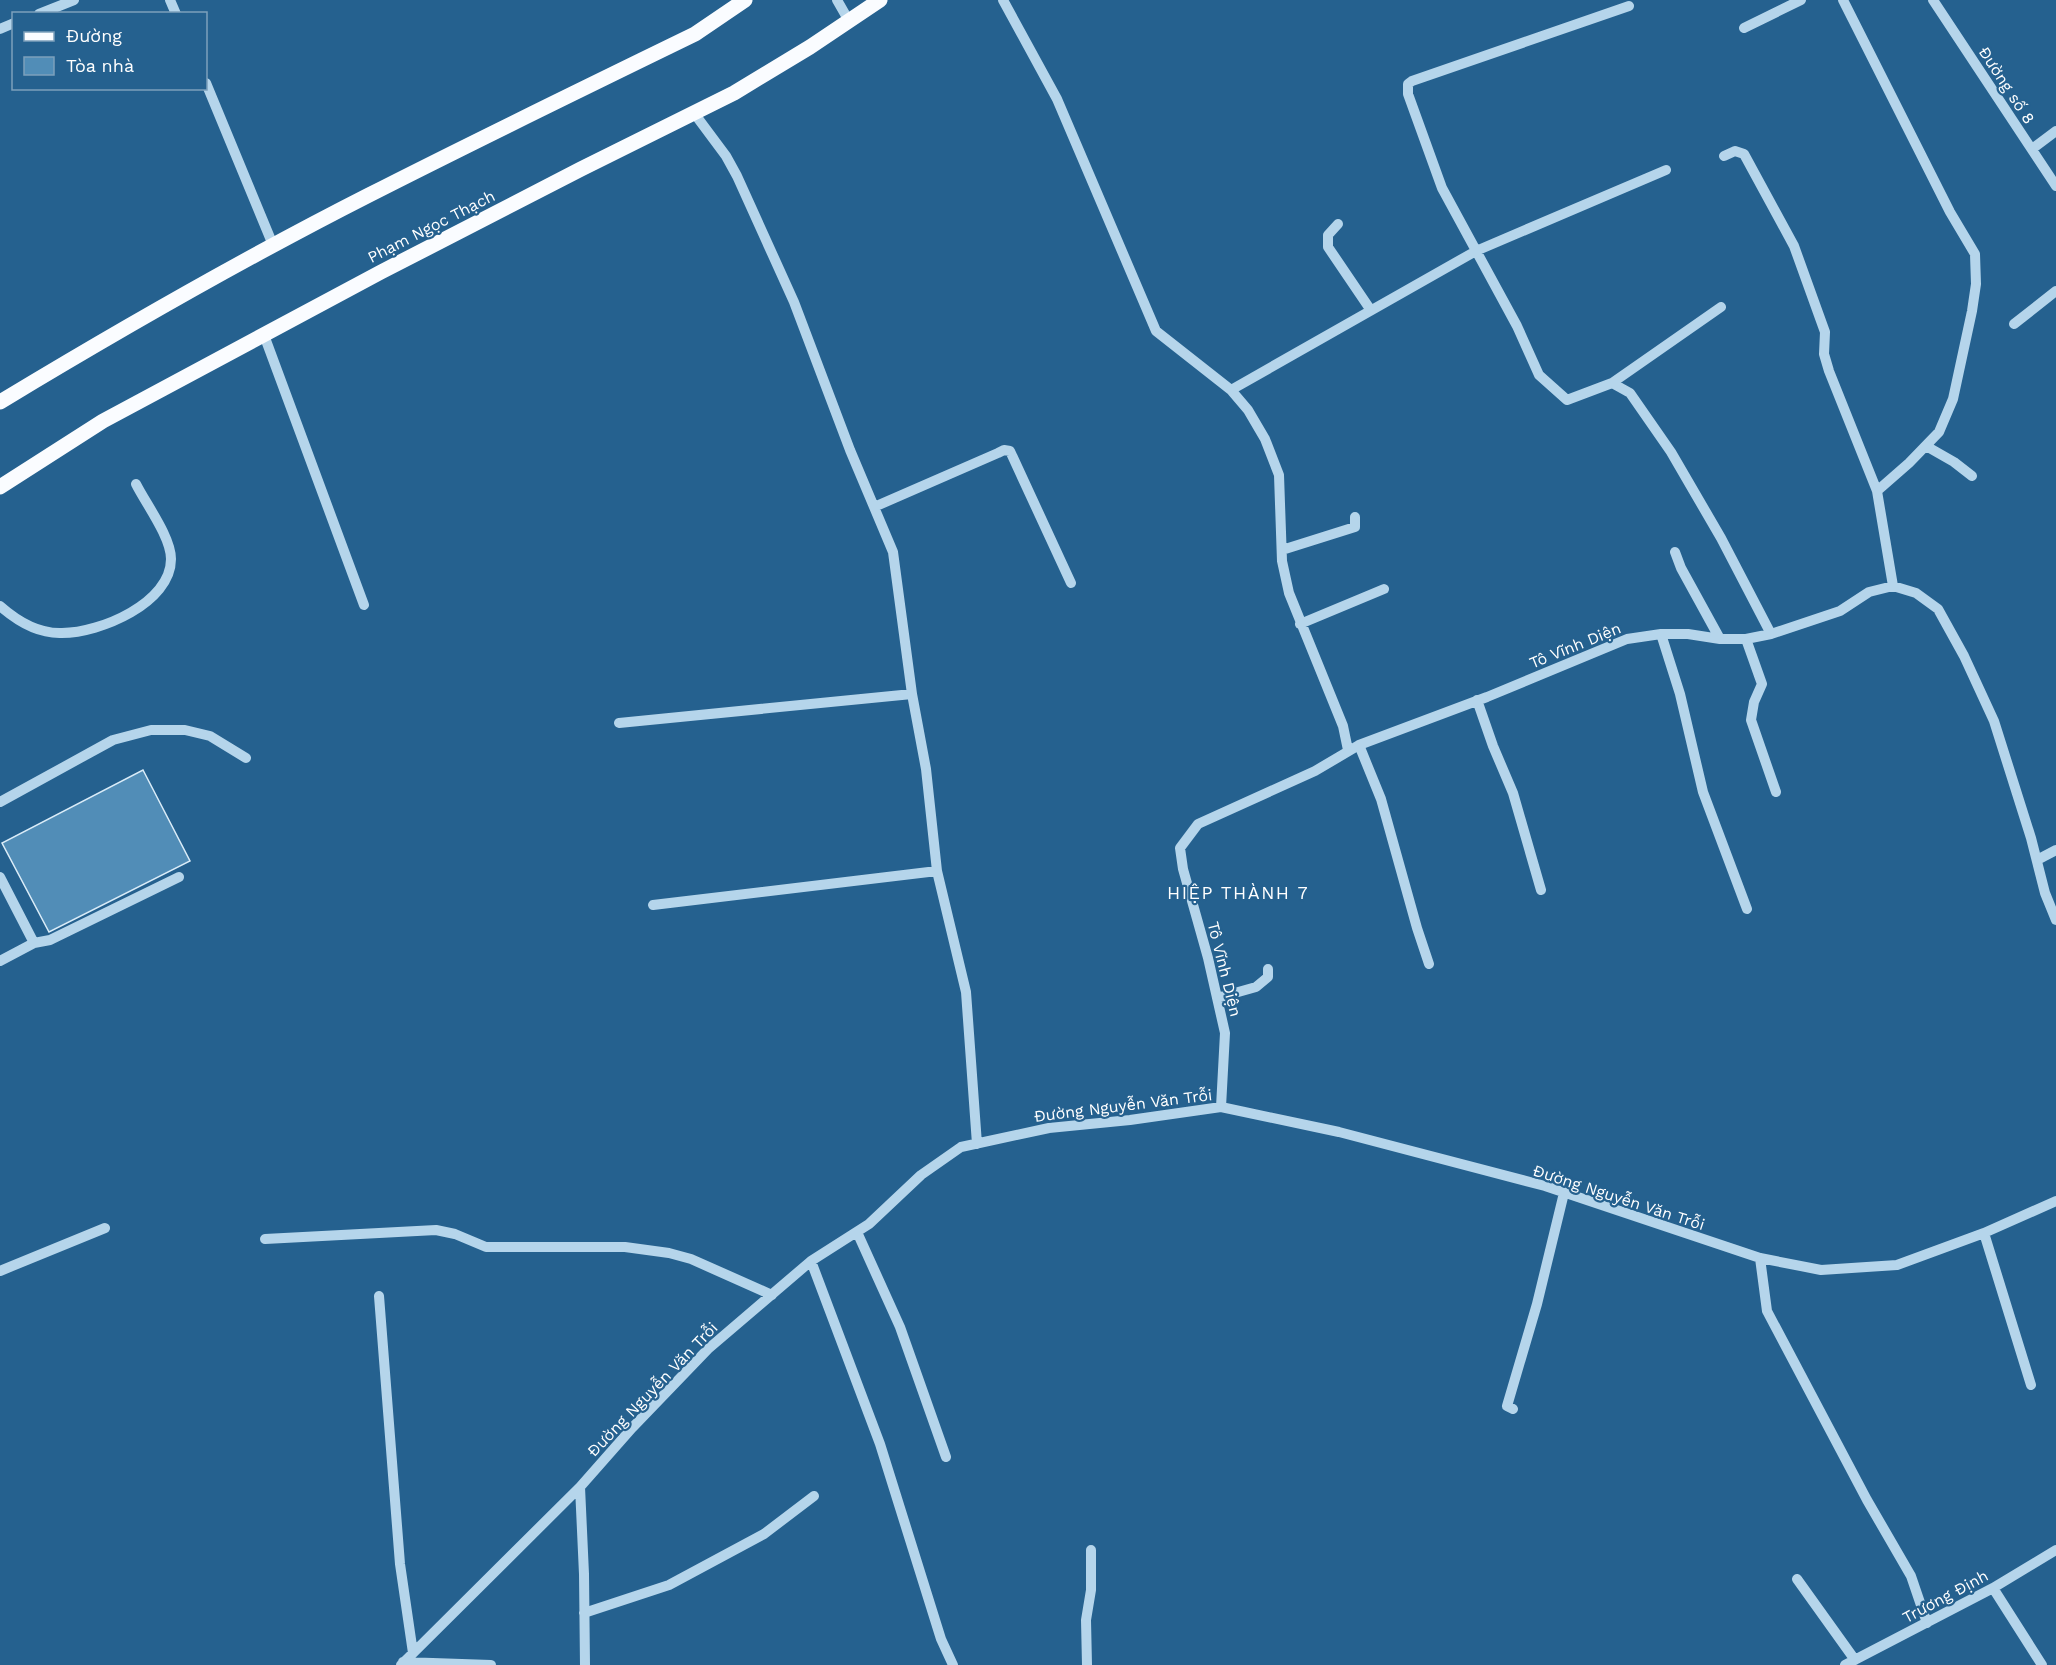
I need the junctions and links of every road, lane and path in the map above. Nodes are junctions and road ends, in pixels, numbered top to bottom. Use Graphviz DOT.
graph roads {
  1 [pos="74,0"];
  2 [pos="745,0"];
  3 [pos="837,0"];
  4 [pos="880,0"];
  5 [pos="1003,0"];
  6 [pos="1801,0"];
  7 [pos="1843,0"];
  8 [pos="1933,0"];
  9 [pos="1629,6"];
  10 [pos="44,12"];
  11 [pos="849,21"];
  12 [pos="1744,28"];
  13 [pos="207,85"];
  14 [pos="694,112"];
  15 [pos="2056,131"];
  16 [pos="2032,149"];
  17 [pos="1724,156"];
  18 [pos="1666,170"];
  19 [pos="2056,186"];
  20 [pos="1338,224"];
  21 [pos="273,245"];
  22 [pos="1476,251"];
  23 [pos="2056,291"];
  24 [pos="1721,307"];
  25 [pos="1370,309"];
  26 [pos="2014,324"];
  27 [pos="264,334"];
  28 [pos="1612,383"];
  29 [pos="1232,390"];
  30 [pos="0,402"];
  31 [pos="1926,446"];
  32 [pos="1972,476"];
  33 [pos="136,484"];
  34 [pos="0,487"];
  35 [pos="1877,491"];
  36 [pos="874,507"];
  37 [pos="1355,517"];
  38 [pos="1282,550"];
  39 [pos="1674,552"];
  40 [pos="1071,583"];
  41 [pos="1893,586"];
  42 [pos="1384,589"];
  43 [pos="364,605"];
  44 [pos="0,606"];
  45 [pos="1300,624"];
  46 [pos="1661,634"];
  47 [pos="1771,634"];
  48 [pos="1720,639"];
  49 [pos="1746,639"];
  50 [pos="912,694"];
  51 [pos="1477,700"];
  52 [pos="619,723"];
  53 [pos="1359,745"];
  54 [pos="1348,750"];
  55 [pos="246,758"];
  56 [pos="1776,792"];
  57 [pos="0,802"];
  58 [pos="2056,850"];
  59 [pos="2037,860"];
  60 [pos="937,871"];
  61 [pos="0,877"];
  62 [pos="179,877"];
  63 [pos="1541,890"];
  64 [pos="653,905"];
  65 [pos="1747,909"];
  66 [pos="2056,920"];
  67 [pos="34,943"];
  68 [pos="0,961"];
  69 [pos="1429,964"];
  70 [pos="1268,969"];
  71 [pos="1217,998"];
  72 [pos="1221,1107"];
  73 [pos="977,1144"];
  74 [pos="1564,1193"];
  75 [pos="2056,1201"];
  76 [pos="105,1228"];
  77 [pos="857,1232"];
  78 [pos="1984,1233"];
  79 [pos="265,1239"];
  80 [pos="1760,1258"];
  81 [pos="811,1261"];
  82 [pos="0,1271"];
  83 [pos="772,1295"];
  84 [pos="379,1296"];
  85 [pos="2031,1385"];
  86 [pos="1513,1409"];
  87 [pos="946,1457"];
  88 [pos="580,1487"];
  89 [pos="814,1496"];
  90 [pos="1091,1550"];
  91 [pos="2056,1550"];
  92 [pos="1797,1579"];
  93 [pos="1993,1588"];
  94 [pos="584,1613"];
  95 [pos="1927,1623"];
  96 [pos="413,1653"];
  97 [pos="1850,1663"];
  98 [pos="402,1664"];
  99 [pos="491,1665"];
  100 [pos="585,1665"];
  101 [pos="952,1665"];
  102 [pos="1087,1665"];
  103 [pos="2042,1665"];
  1 -- 10 [label="street"];
  2 -- 21 [label="main road"];
  3 -- 11 [label="street"];
  4 -- 11 [label="main road, Phạm Ngọc Thạch"];
  5 -- 29 [label="street"];
  6 -- 12 [label="street"];
  7 -- 31 [label="street"];
  8 -- 16 [label="street, Đường số 8"];
  9 -- 22 [label="street"];
  11 -- 14 [label="main road, Phạm Ngọc Thạch"];
  13 -- 21 [label="street"];
  14 -- 27 [label="main road, Phạm Ngọc Thạch"];
  14 -- 36 [label="street"];
  15 -- 16 [label="street"];
  16 -- 19 [label="street, Đường số 8"];
  17 -- 35 [label="street"];
  18 -- 22 [label="street"];
  20 -- 25 [label="street"];
  21 -- 30 [label="main road"];
  22 -- 25 [label="street"];
  22 -- 28 [label="street"];
  23 -- 26 [label="street"];
  24 -- 28 [label="street"];
  25 -- 29 [label="street"];
  27 -- 34 [label="main road, Phạm Ngọc Thạch"];
  27 -- 43 [label="street"];
  28 -- 47 [label="street"];
  29 -- 38 [label="street"];
  31 -- 32 [label="street"];
  31 -- 35 [label="street"];
  33 -- 44 [label="street"];
  35 -- 41 [label="street"];
  36 -- 40 [label="street"];
  36 -- 50 [label="street"];
  37 -- 38 [label="street"];
  38 -- 45 [label="street"];
  39 -- 48 [label="street"];
  41 -- 47 [label="street, Tô Vĩnh Diện"];
  41 -- 59 [label="street"];
  42 -- 45 [label="street"];
  45 -- 54 [label="street"];
  46 -- 48 [label="street, Tô Vĩnh Diện"];
  46 -- 51 [label="street, Tô Vĩnh Diện"];
  46 -- 65 [label="street"];
  47 -- 49 [label="street, Tô Vĩnh Diện"];
  48 -- 49 [label="street, Tô Vĩnh Diện"];
  49 -- 56 [label="street"];
  50 -- 52 [label="street"];
  50 -- 60 [label="street"];
  51 -- 53 [label="street, Tô Vĩnh Diện"];
  51 -- 63 [label="street"];
  53 -- 54 [label="street, Tô Vĩnh Diện"];
  53 -- 69 [label="street"];
  54 -- 71 [label="street, Tô Vĩnh Diện"];
  55 -- 57 [label="street"];
  58 -- 59 [label="street"];
  59 -- 66 [label="street"];
  60 -- 64 [label="street"];
  60 -- 73 [label="street"];
  61 -- 67 [label="street"];
  62 -- 67 [label="street"];
  67 -- 68 [label="street"];
  70 -- 71 [label="street"];
  71 -- 72 [label="street, Tô Vĩnh Diện"];
  72 -- 73 [label="street, Đường Nguyễn Văn Trỗi"];
  72 -- 74 [label="street, Đường Nguyễn Văn Trỗi"];
  73 -- 77 [label="street, Đường Nguyễn Văn Trỗi"];
  74 -- 80 [label="street, Đường Nguyễn Văn Trỗi"];
  74 -- 86 [label="street"];
  75 -- 78 [label="street, Đường Nguyễn Văn Trỗi"];
  76 -- 82 [label="street"];
  77 -- 81 [label="street, Đường Nguyễn Văn Trỗi"];
  77 -- 87 [label="street"];
  78 -- 80 [label="street, Đường Nguyễn Văn Trỗi"];
  78 -- 85 [label="street"];
  79 -- 83 [label="street"];
  80 -- 95 [label="street"];
  81 -- 83 [label="street, Đường Nguyễn Văn Trỗi"];
  81 -- 101 [label="street"];
  83 -- 88 [label="street, Đường Nguyễn Văn Trỗi"];
  84 -- 96 [label="street"];
  88 -- 94 [label="street"];
  88 -- 96 [label="street, Đường Nguyễn Văn Trỗi"];
  89 -- 94 [label="street"];
  90 -- 102 [label="street"];
  91 -- 93 [label="street, Trương Định"];
  92 -- 97 [label="street"];
  93 -- 95 [label="street, Trương Định"];
  93 -- 103 [label="street"];
  94 -- 100 [label="street"];
  95 -- 97 [label="street, Trương Định"];
  96 -- 98 [label="street, Đường Nguyễn Văn Trỗi"];
  98 -- 99 [label="street"];
}
